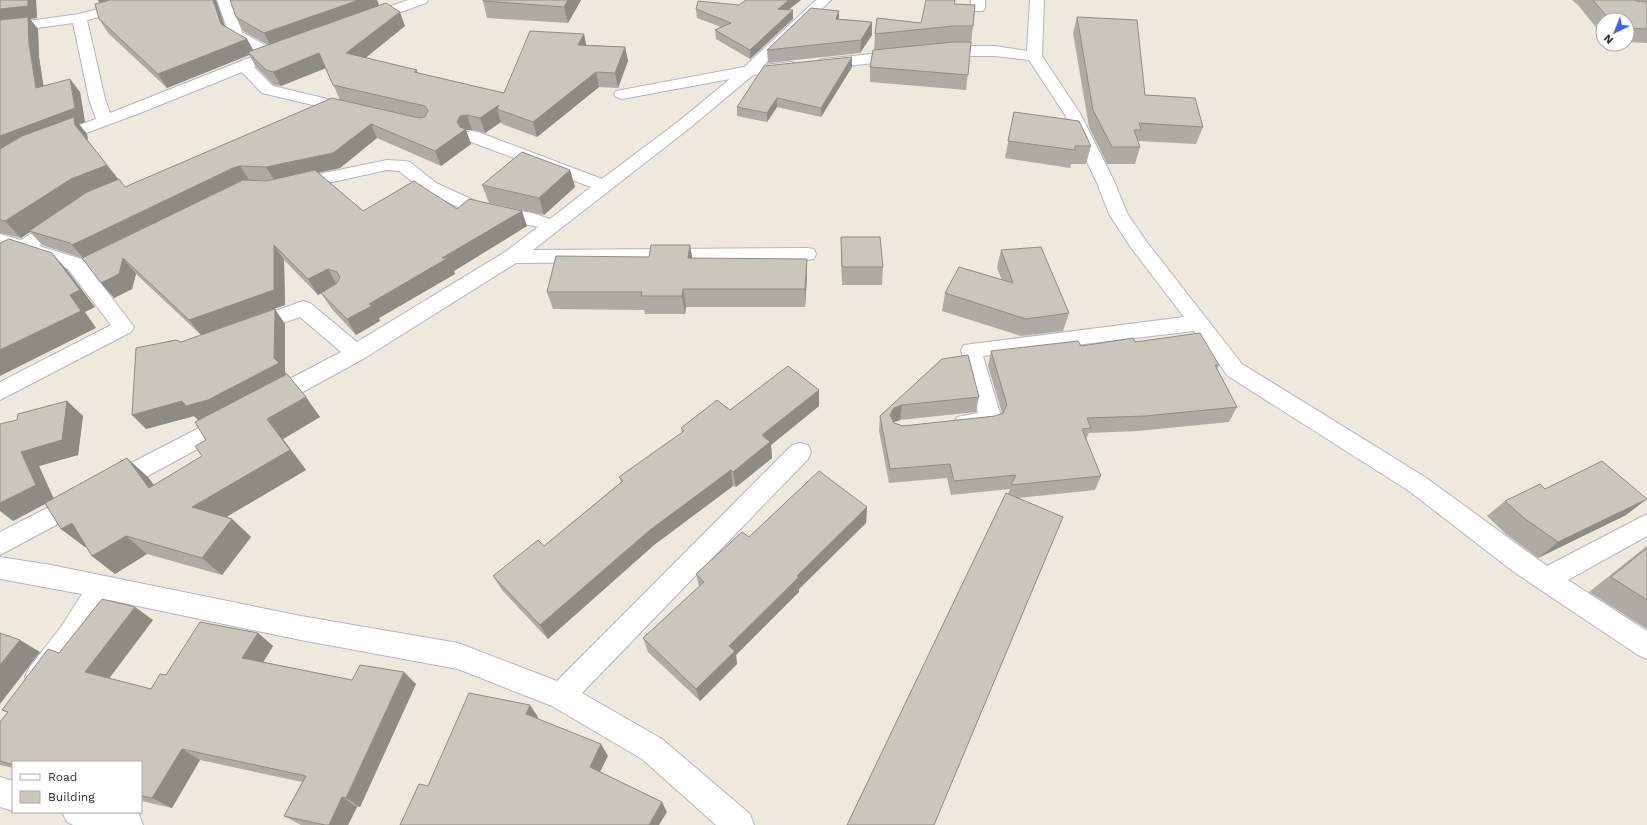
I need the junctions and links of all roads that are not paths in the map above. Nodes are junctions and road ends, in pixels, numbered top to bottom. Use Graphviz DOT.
graph roads {
  1 [pos="150,0"];
  2 [pos="224,0"];
  3 [pos="421,0"];
  4 [pos="824,0"];
  5 [pos="1037,0"];
  6 [pos="79,18"];
  7 [pos="351,26"];
  8 [pos="0,29"];
  9 [pos="292,46"];
  10 [pos="270,54"];
  11 [pos="1034,56"];
  12 [pos="244,66"];
  13 [pos="749,71"];
  14 [pos="622,94"];
  15 [pos="328,104"];
  16 [pos="365,112"];
  17 [pos="306,113"];
  18 [pos="105,121"];
  19 [pos="472,136"];
  20 [pos="0,160"];
  21 [pos="604,186"];
  22 [pos="283,187"];
  23 [pos="73,215"];
  24 [pos="552,226"];
  25 [pos="0,240"];
  26 [pos="130,247"];
  27 [pos="23,248"];
  28 [pos="807,254"];
  29 [pos="512,258"];
  30 [pos="0,260"];
  31 [pos="81,271"];
  32 [pos="326,300"];
  33 [pos="307,311"];
  34 [pos="1199,323"];
  35 [pos="230,334"];
  36 [pos="356,353"];
  37 [pos="0,392"];
  38 [pos="946,425"];
  39 [pos="800,452"];
  40 [pos="1647,524"];
  41 [pos="0,544"];
  42 [pos="0,568"];
  43 [pos="1546,579"];
  44 [pos="104,587"];
  45 [pos="1647,646"];
  46 [pos="560,696"];
  47 [pos="23,698"];
  48 [pos="0,792"];
  49 [pos="12,796"];
  50 [pos="81,813"];
  51 [pos="128,825"];
  52 [pos="739,825"];
  1 -- 6 [label="street"];
  2 -- 10 [label="street"];
  3 -- 7 [label="street"];
  4 -- 13 [label="street"];
  5 -- 11 [label="street"];
  6 -- 8 [label="street"];
  6 -- 18 [label="street"];
  9 -- 10 [label="street"];
  10 -- 12 [label="street"];
  11 -- 13 [label="street"];
  11 -- 34 [label="street"];
  12 -- 15 [label="street"];
  12 -- 18 [label="street"];
  13 -- 14 [label="street"];
  13 -- 21 [label="street"];
  15 -- 16 [label="street"];
  15 -- 17 [label="street"];
  18 -- 20 [label="street"];
  19 -- 21 [label="street"];
  21 -- 24 [label="street"];
  22 -- 24 [label="street"];
  23 -- 27 [label="street"];
  24 -- 29 [label="street"];
  25 -- 27 [label="street"];
  26 -- 31 [label="street"];
  27 -- 30 [label="street"];
  27 -- 31 [label="street"];
  28 -- 29 [label="street"];
  29 -- 36 [label="street"];
  31 -- 37 [label="street"];
  32 -- 33 [label="street"];
  33 -- 35 [label="street"];
  33 -- 36 [label="street"];
  34 -- 38 [label="street"];
  34 -- 43 [label="street"];
  36 -- 41 [label="street"];
  39 -- 46 [label="street"];
  40 -- 43 [label="street"];
  42 -- 44 [label="street"];
  43 -- 45 [label="street"];
  44 -- 46 [label="street"];
  44 -- 47 [label="street"];
  46 -- 52 [label="street"];
  48 -- 49 [label="street"];
  50 -- 51 [label="street"];
}
